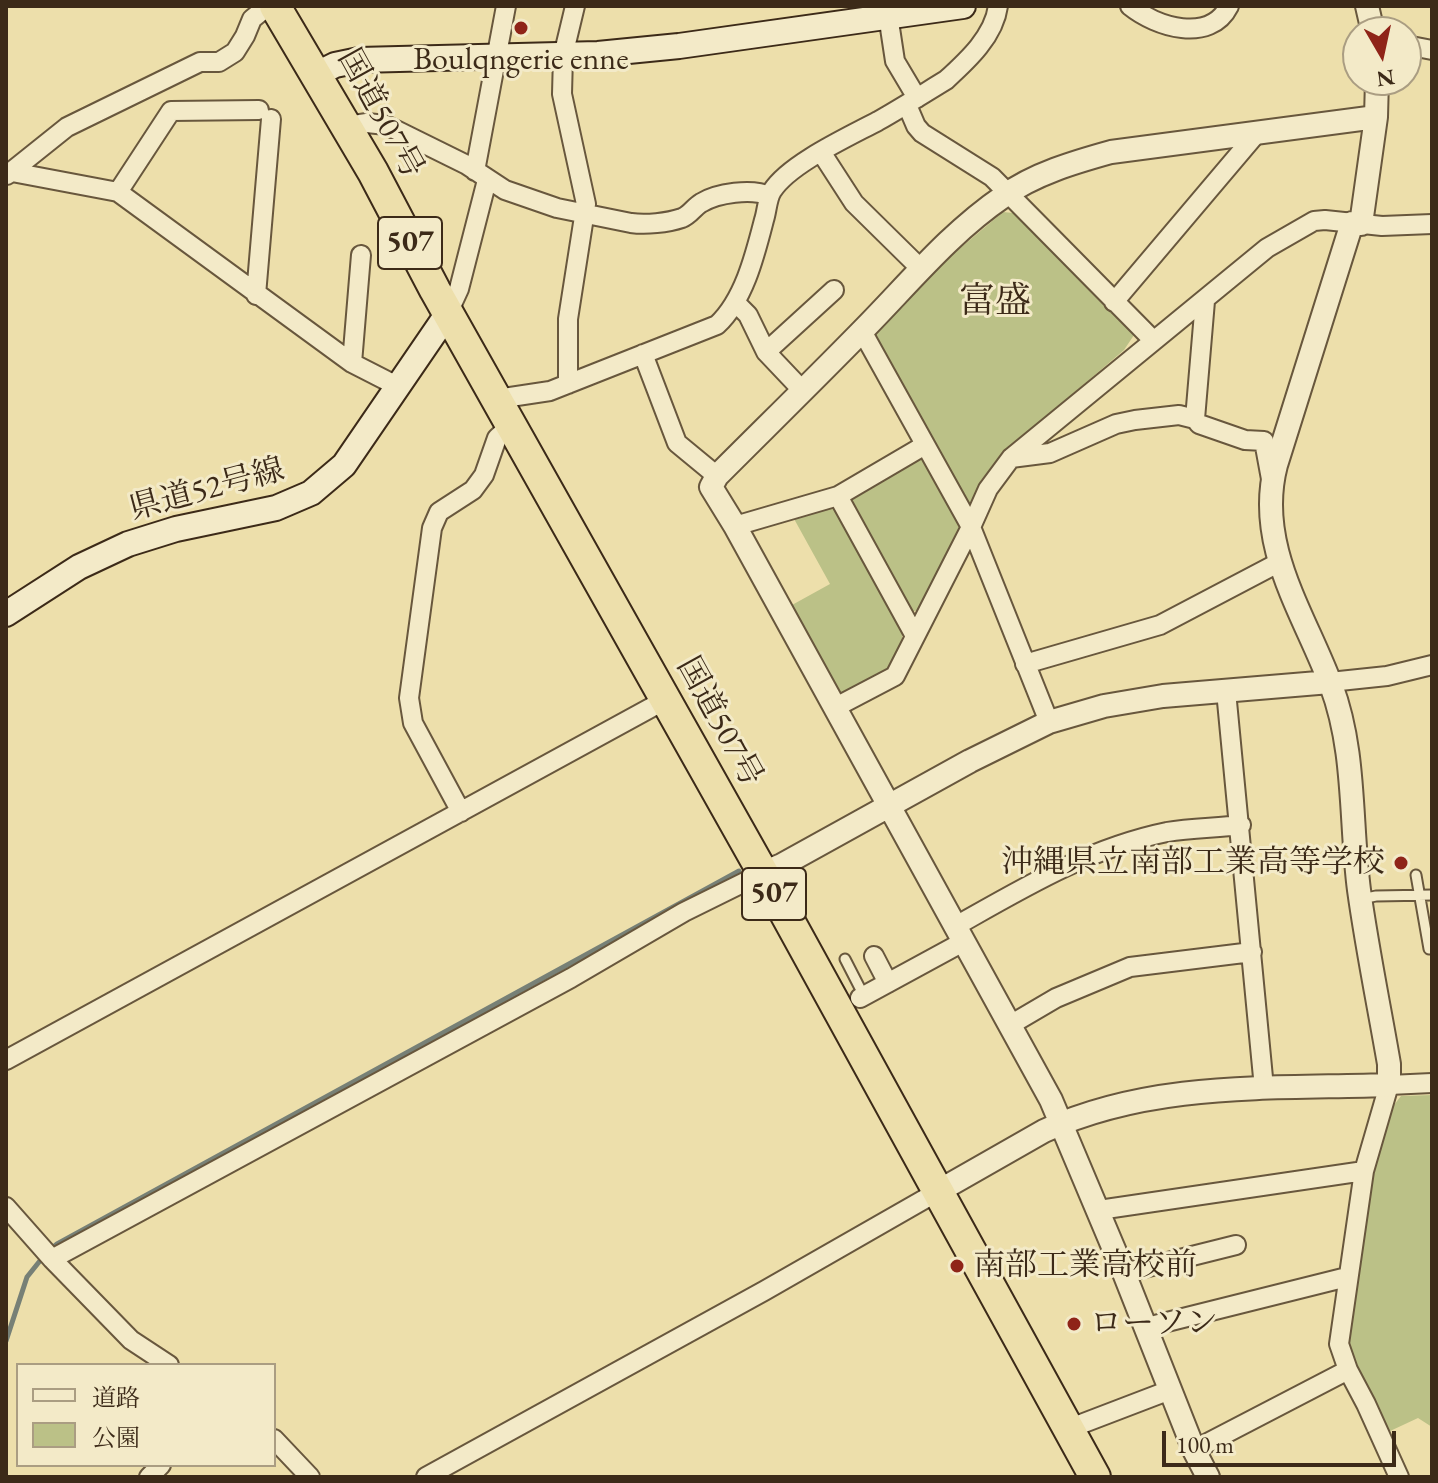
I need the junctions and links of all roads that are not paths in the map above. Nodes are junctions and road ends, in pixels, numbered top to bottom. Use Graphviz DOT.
graph roads {
  1 [pos="268,6"];
  2 [pos="275,6"];
  3 [pos="506,6"];
  4 [pos="575,6"];
  5 [pos="963,6"];
  6 [pos="998,6"];
  7 [pos="1130,6"];
  8 [pos="1229,6"];
  9 [pos="895,10"];
  10 [pos="563,56"];
  11 [pos="498,57"];
  12 [pos="317,74"];
  13 [pos="149,85"];
  14 [pos="1377,96"];
  15 [pos="912,101"];
  16 [pos="171,111"];
  17 [pos="1376,117"];
  18 [pos="347,126"];
  19 [pos="1257,133"];
  20 [pos="821,152"];
  21 [pos="9,174"];
  22 [pos="481,176"];
  23 [pos="118,192"];
  24 [pos="1006,194"];
  25 [pos="769,196"];
  26 [pos="586,215"];
  27 [pos="1356,223"];
  28 [pos="1432,224"];
  29 [pos="361,255"];
  30 [pos="920,268"];
  31 [pos="834,290"];
  32 [pos="256,295"];
  33 [pos="1205,301"];
  34 [pos="735,302"];
  35 [pos="1114,302"];
  36 [pos="448,313"];
  37 [pos="862,331"];
  38 [pos="1153,340"];
  39 [pos="766,352"];
  40 [pos="643,354"];
  41 [pos="352,363"];
  42 [pos="568,384"];
  43 [pos="399,387"];
  44 [pos="802,390"];
  45 [pos="504,412"];
  46 [pos="1195,419"];
  47 [pos="925,445"];
  48 [pos="1011,458"];
  49 [pos="717,476"];
  50 [pos="1271,483"];
  51 [pos="838,496"];
  52 [pos="735,526"];
  53 [pos="971,527"];
  54 [pos="1278,563"];
  55 [pos="6,614"];
  56 [pos="915,636"];
  57 [pos="1025,664"];
  58 [pos="1432,665"];
  59 [pos="1330,682"];
  60 [pos="1226,691"];
  61 [pos="665,700"];
  62 [pos="834,708"];
  63 [pos="1049,722"];
  64 [pos="889,808"];
  65 [pos="461,812"];
  66 [pos="1241,825"];
  67 [pos="763,873"];
  68 [pos="1416,875"];
  69 [pos="1432,895"];
  70 [pos="1420,897"];
  71 [pos="1361,899"];
  72 [pos="958,934"];
  73 [pos="1429,949"];
  74 [pos="1252,952"];
  75 [pos="874,956"];
  76 [pos="845,959"];
  77 [pos="888,983"];
  78 [pos="862,997"];
  79 [pos="1010,1025"];
  80 [pos="6,1060"];
  81 [pos="1432,1083"];
  82 [pos="1389,1085"];
  83 [pos="1264,1088"];
  84 [pos="1062,1123"];
  85 [pos="1364,1171"];
  86 [pos="937,1192"];
  87 [pos="6,1207"];
  88 [pos="1099,1210"];
  89 [pos="1236,1245"];
  90 [pos="52,1259"];
  91 [pos="1124,1273"];
  92 [pos="1347,1277"];
  93 [pos="1147,1327"];
  94 [pos="166,1363"];
  95 [pos="1348,1370"];
  96 [pos="1170,1390"];
  97 [pos="1068,1429"];
  98 [pos="276,1441"];
  99 [pos="1194,1450"];
  100 [pos="310,1477"];
  101 [pos="426,1477"];
  102 [pos="1095,1477"];
  103 [pos="1208,1477"];
  104 [pos="1399,1477"];
  1 -- 13 [label="street"];
  2 -- 12 [label="highway, 国道507号 / 507"];
  3 -- 11 [label="street"];
  4 -- 10 [label="street"];
  5 -- 9 [label="main road"];
  6 -- 15 [label="street"];
  7 -- 8 [label="street"];
  9 -- 10 [label="main road"];
  9 -- 15 [label="street"];
  10 -- 11 [label="main road"];
  10 -- 26 [label="street"];
  11 -- 12 [label="main road"];
  11 -- 22 [label="street"];
  12 -- 18 [label="highway, 国道507号 / 507"];
  13 -- 16 [label="street"];
  13 -- 21 [label="street"];
  14 -- 17 [label="street"];
  15 -- 20 [label="street"];
  15 -- 24 [label="street"];
  16 -- 23 [label="street"];
  16 -- 32 [label="street"];
  17 -- 19 [label="street"];
  17 -- 27 [label="street"];
  18 -- 22 [label="street"];
  18 -- 36 [label="highway, 国道507号 / 507"];
  19 -- 24 [label="street"];
  19 -- 35 [label="street"];
  20 -- 25 [label="street"];
  20 -- 30 [label="street"];
  21 -- 23 [label="street"];
  22 -- 26 [label="street"];
  22 -- 36 [label="street"];
  23 -- 32 [label="street"];
  24 -- 30 [label="street"];
  24 -- 35 [label="street"];
  25 -- 26 [label="street"];
  25 -- 34 [label="street"];
  26 -- 42 [label="street"];
  27 -- 28 [label="street"];
  27 -- 33 [label="street"];
  27 -- 50 [label="street"];
  29 -- 41 [label="street"];
  30 -- 37 [label="street"];
  31 -- 39 [label="street"];
  32 -- 41 [label="street"];
  33 -- 38 [label="street"];
  33 -- 46 [label="street"];
  34 -- 39 [label="street"];
  34 -- 40 [label="street"];
  35 -- 38 [label="street"];
  36 -- 43 [label="main road, 県道52号線"];
  36 -- 45 [label="highway, 国道507号 / 507"];
  37 -- 44 [label="street"];
  37 -- 47 [label="street"];
  38 -- 48 [label="street"];
  39 -- 44 [label="street"];
  40 -- 42 [label="street"];
  40 -- 49 [label="street"];
  41 -- 43 [label="street"];
  42 -- 45 [label="street"];
  43 -- 55 [label="main road, 県道52号線"];
  44 -- 49 [label="street"];
  45 -- 61 [label="highway, 国道507号 / 507"];
  45 -- 65 [label="street"];
  46 -- 48 [label="street"];
  46 -- 50 [label="street"];
  47 -- 51 [label="street"];
  47 -- 53 [label="street"];
  48 -- 53 [label="street"];
  49 -- 52 [label="street"];
  50 -- 54 [label="street"];
  51 -- 52 [label="street"];
  51 -- 56 [label="street"];
  52 -- 62 [label="street"];
  53 -- 56 [label="street"];
  53 -- 57 [label="street"];
  54 -- 57 [label="street"];
  54 -- 59 [label="street"];
  56 -- 62 [label="street"];
  57 -- 63 [label="street"];
  58 -- 59 [label="street"];
  59 -- 60 [label="street"];
  59 -- 71 [label="street"];
  60 -- 63 [label="street"];
  60 -- 66 [label="street"];
  61 -- 65 [label="street"];
  61 -- 67 [label="highway, 国道507号 / 507"];
  62 -- 64 [label="street"];
  63 -- 64 [label="street"];
  64 -- 67 [label="street"];
  64 -- 72 [label="street"];
  65 -- 80 [label="street"];
  66 -- 72 [label="street"];
  66 -- 74 [label="street"];
  67 -- 86 [label="highway, 国道507号 / 507"];
  67 -- 90 [label="street"];
  68 -- 70 [label="lane"];
  69 -- 70 [label="lane"];
  70 -- 71 [label="lane"];
  70 -- 73 [label="lane"];
  71 -- 82 [label="street"];
  72 -- 77 [label="street"];
  72 -- 79 [label="street"];
  74 -- 79 [label="street"];
  74 -- 83 [label="street"];
  75 -- 77 [label="street"];
  76 -- 78 [label="lane"];
  77 -- 78 [label="street"];
  79 -- 84 [label="street"];
  81 -- 82 [label="street"];
  82 -- 83 [label="street"];
  82 -- 85 [label="street"];
  83 -- 84 [label="street"];
  84 -- 86 [label="street"];
  84 -- 88 [label="street"];
  85 -- 88 [label="street"];
  85 -- 92 [label="street"];
  86 -- 97 [label="highway, 国道507号 / 507"];
  86 -- 101 [label="street"];
  87 -- 90 [label="street"];
  88 -- 91 [label="street"];
  89 -- 91 [label="street"];
  90 -- 94 [label="street"];
  91 -- 93 [label="street"];
  92 -- 93 [label="street"];
  92 -- 95 [label="street"];
  93 -- 96 [label="street"];
  95 -- 99 [label="street"];
  95 -- 104 [label="street"];
  96 -- 97 [label="street"];
  96 -- 99 [label="street"];
  97 -- 102 [label="highway, 国道507号 / 507"];
  98 -- 100 [label="street"];
  99 -- 103 [label="street"];
}
